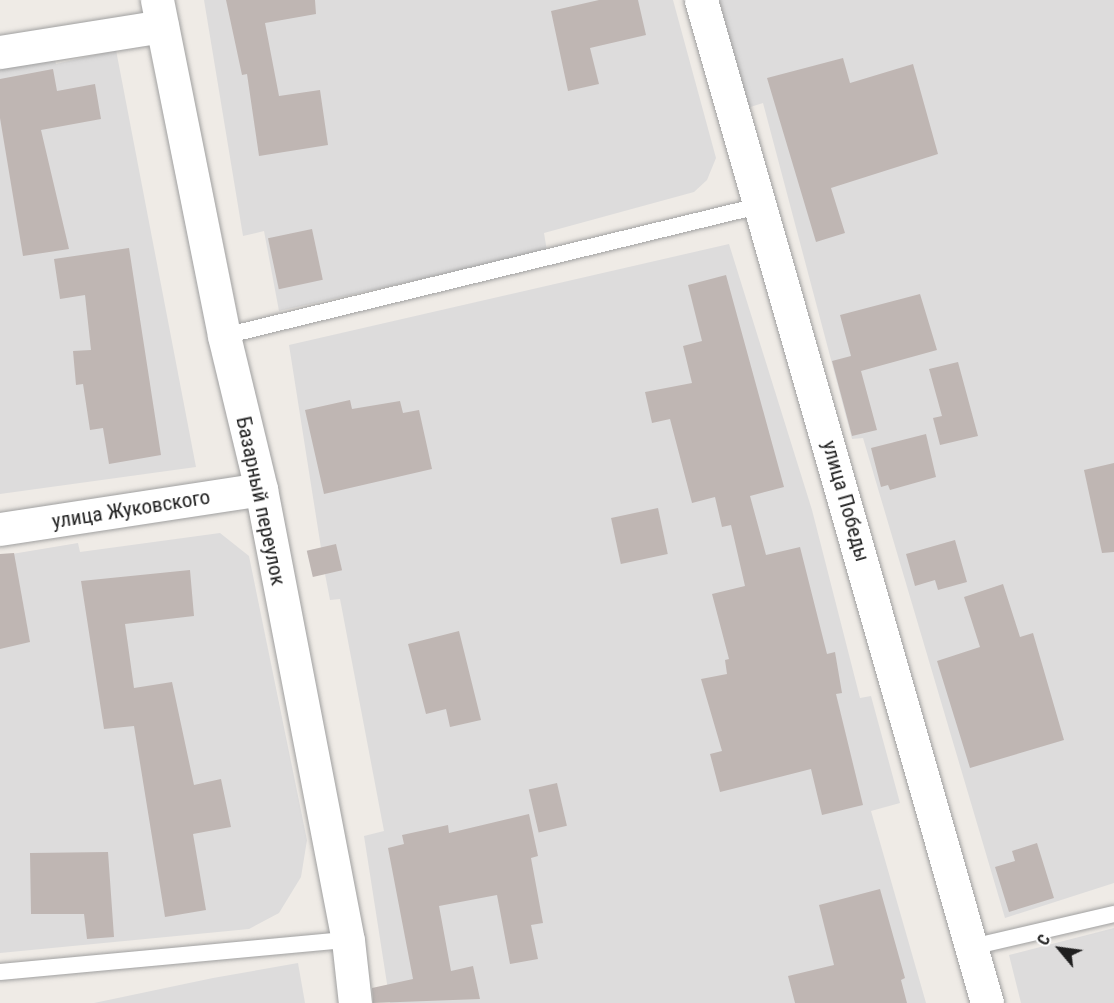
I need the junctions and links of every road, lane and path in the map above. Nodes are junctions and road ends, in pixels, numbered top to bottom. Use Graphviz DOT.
graph roads {
  1 [pos="701,0"];
  2 [pos="160,13"];
  3 [pos="0,52"];
  4 [pos="762,205"];
  5 [pos="224,336"];
  6 [pos="261,489"];
  7 [pos="0,529"];
  8 [pos="1114,914"];
  9 [pos="348,940"];
  10 [pos="972,947"];
  11 [pos="0,972"];
  12 [pos="355,1003"];
  13 [pos="987,1003"];
  1 -- 4 [label="street, улица Победы"];
  2 -- 3 [label="street"];
  2 -- 5 [label="street, Базарный переулок"];
  4 -- 5 [label="lane"];
  4 -- 10 [label="street, улица Победы"];
  5 -- 6 [label="street, Базарный переулок"];
  6 -- 7 [label="street, улица Жуковского"];
  6 -- 9 [label="street, Базарный переулок"];
  8 -- 10 [label="lane"];
  9 -- 11 [label="lane"];
  9 -- 12 [label="street, Базарный переулок"];
  10 -- 13 [label="street, улица Победы"];
}
